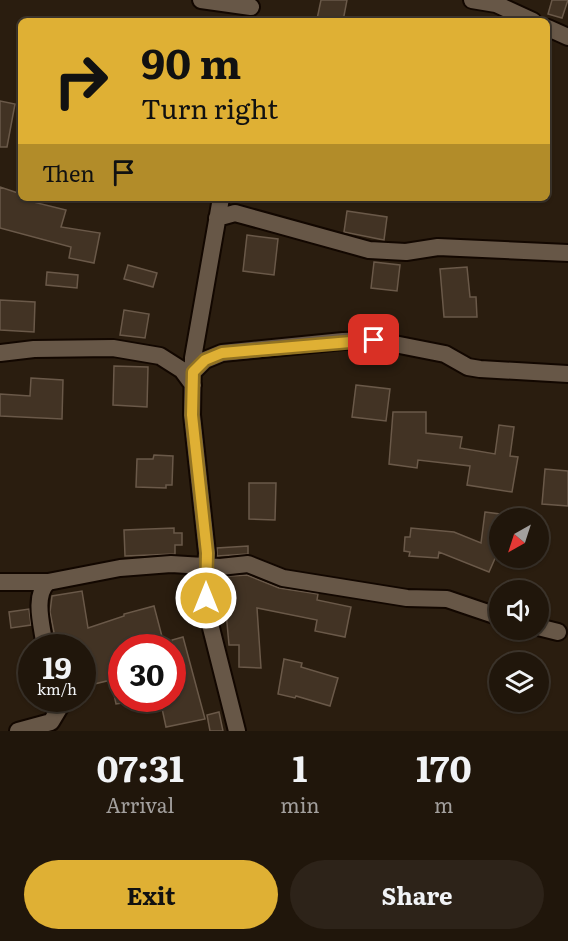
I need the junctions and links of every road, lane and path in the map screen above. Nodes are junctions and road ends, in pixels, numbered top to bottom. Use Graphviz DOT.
graph roads {
  1 [pos="201,0"];
  2 [pos="472,0"];
  3 [pos="251,9"];
  4 [pos="526,18"];
  5 [pos="550,29"];
  6 [pos="568,37"];
  7 [pos="220,201"];
  8 [pos="217,218"];
  9 [pos="568,254"];
  10 [pos="0,353"];
  11 [pos="568,374"];
  12 [pos="193,379"];
  13 [pos="206,566"];
  14 [pos="0,582"];
  15 [pos="48,582"];
  16 [pos="489,612"];
  17 [pos="549,630"];
  18 [pos="558,632"];
  19 [pos="43,634"];
  20 [pos="57,712"];
  21 [pos="18,731"];
  22 [pos="237,731"];
  1 -- 3 [label="street"];
  2 -- 4 [label="street"];
  5 -- 6 [label="street"];
  7 -- 8 [label="street"];
  8 -- 9 [label="street"];
  8 -- 12 [label="street"];
  10 -- 12 [label="street"];
  11 -- 12 [label="street"];
  12 -- 13 [label="street"];
  13 -- 15 [label="street"];
  13 -- 16 [label="street"];
  13 -- 22 [label="street"];
  14 -- 15 [label="street"];
  15 -- 19 [label="street"];
  17 -- 18 [label="street"];
  20 -- 21 [label="street"];
}
